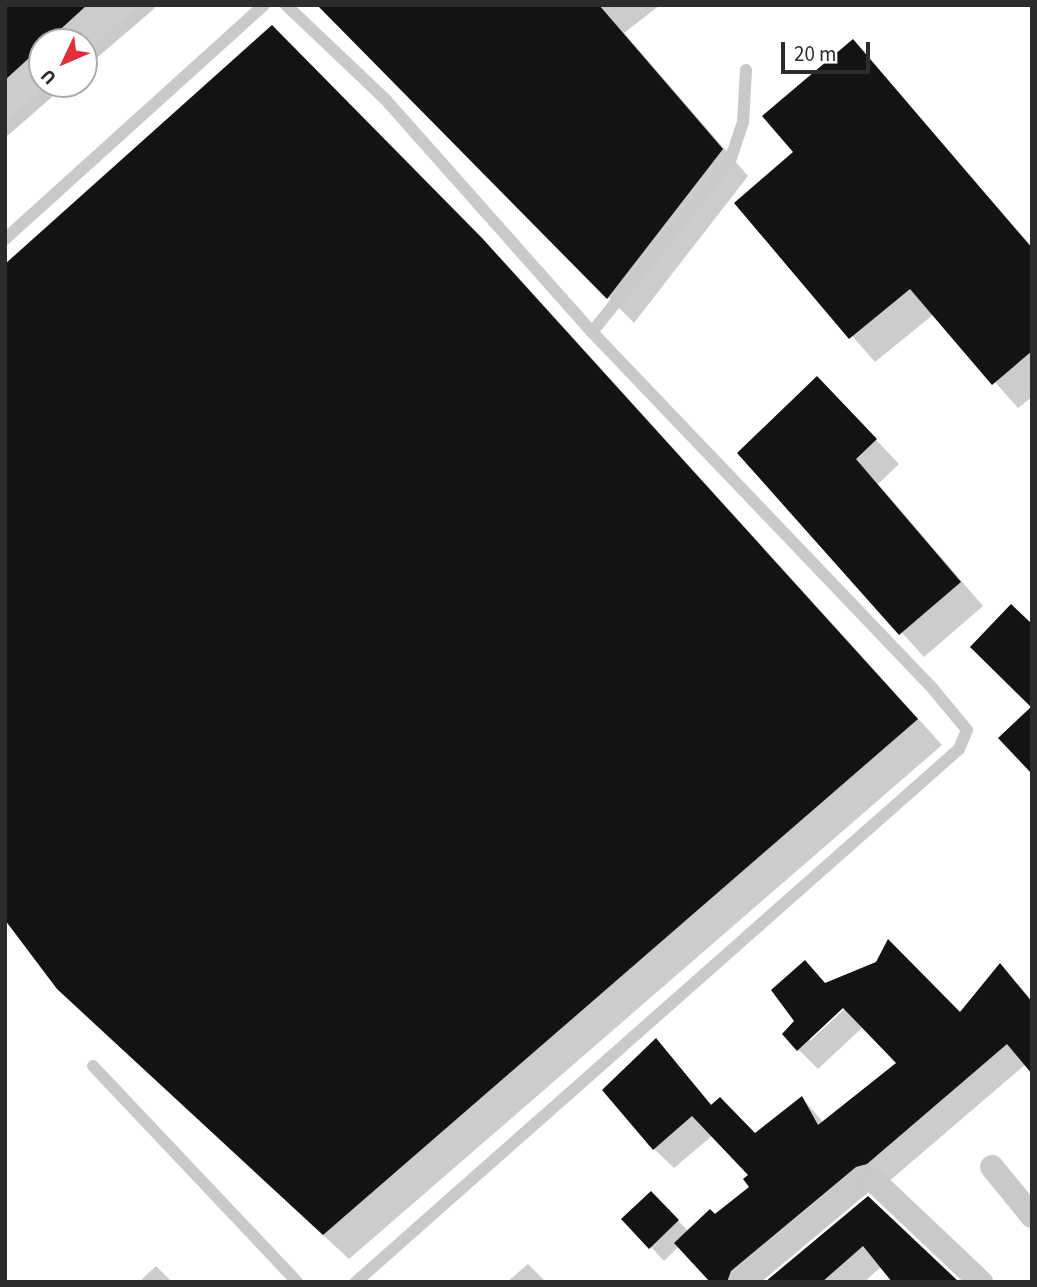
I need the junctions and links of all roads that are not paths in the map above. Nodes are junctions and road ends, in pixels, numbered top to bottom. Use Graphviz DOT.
graph roads {
  1 [pos="149,5"];
  2 [pos="264,5"];
  3 [pos="286,5"];
  4 [pos="98,49"];
  5 [pos="746,69"];
  6 [pos="42,98"];
  7 [pos="5,130"];
  8 [pos="5,239"];
  9 [pos="592,332"];
  10 [pos="93,1066"];
  11 [pos="992,1167"];
  12 [pos="1032,1216"];
  13 [pos="297,1282"];
  14 [pos="356,1282"];
  15 [pos="741,1282"];
  16 [pos="981,1282"];
  1 -- 4 [label="lane"];
  2 -- 8 [label="lane"];
  3 -- 9 [label="lane"];
  5 -- 9 [label="lane"];
  6 -- 7 [label="lane"];
  9 -- 14 [label="lane"];
  10 -- 13 [label="lane"];
  11 -- 12 [label="street"];
  15 -- 16 [label="street"];
}
